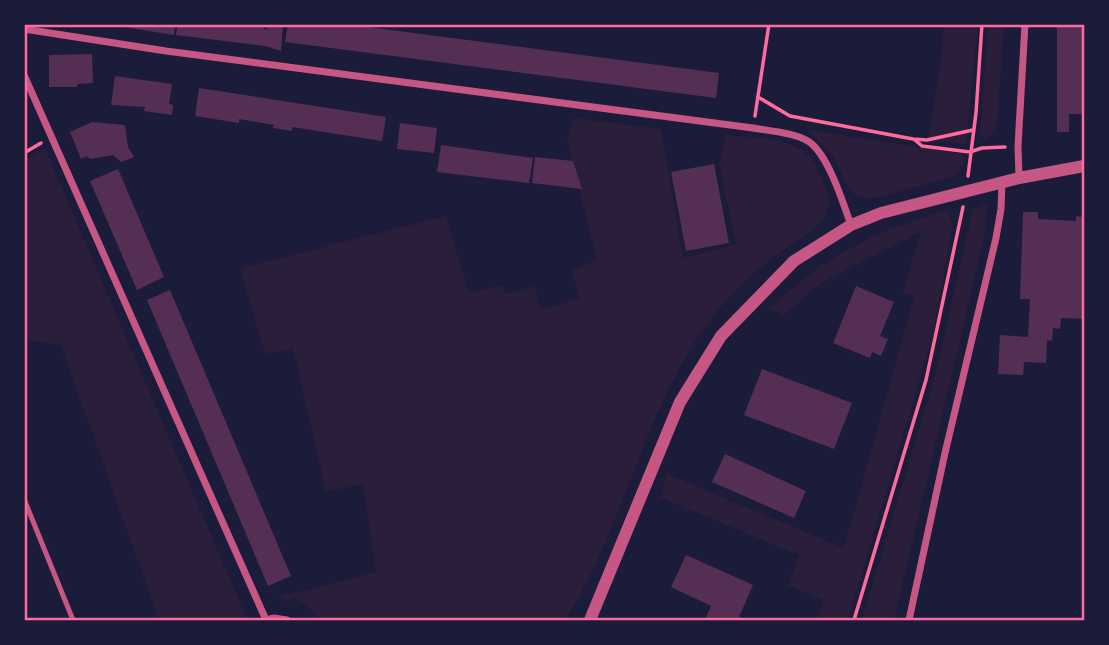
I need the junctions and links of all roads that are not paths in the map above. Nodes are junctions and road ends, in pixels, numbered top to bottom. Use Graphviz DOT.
graph roads {
  1 [pos="1025,24"];
  2 [pos="24,29"];
  3 [pos="24,75"];
  4 [pos="1084,166"];
  5 [pos="1019,178"];
  6 [pos="1002,182"];
  7 [pos="851,225"];
  8 [pos="24,499"];
  9 [pos="266,620"];
  10 [pos="73,621"];
  11 [pos="287,621"];
  12 [pos="590,621"];
  13 [pos="909,621"];
  1 -- 5 [label="street"];
  2 -- 7 [label="street"];
  3 -- 9 [label="street"];
  4 -- 5 [label="street"];
  5 -- 6 [label="street"];
  6 -- 7 [label="street"];
  6 -- 13 [label="street"];
  7 -- 12 [label="street"];
  8 -- 10 [label="lane"];
  9 -- 11 [label="street"];
}
